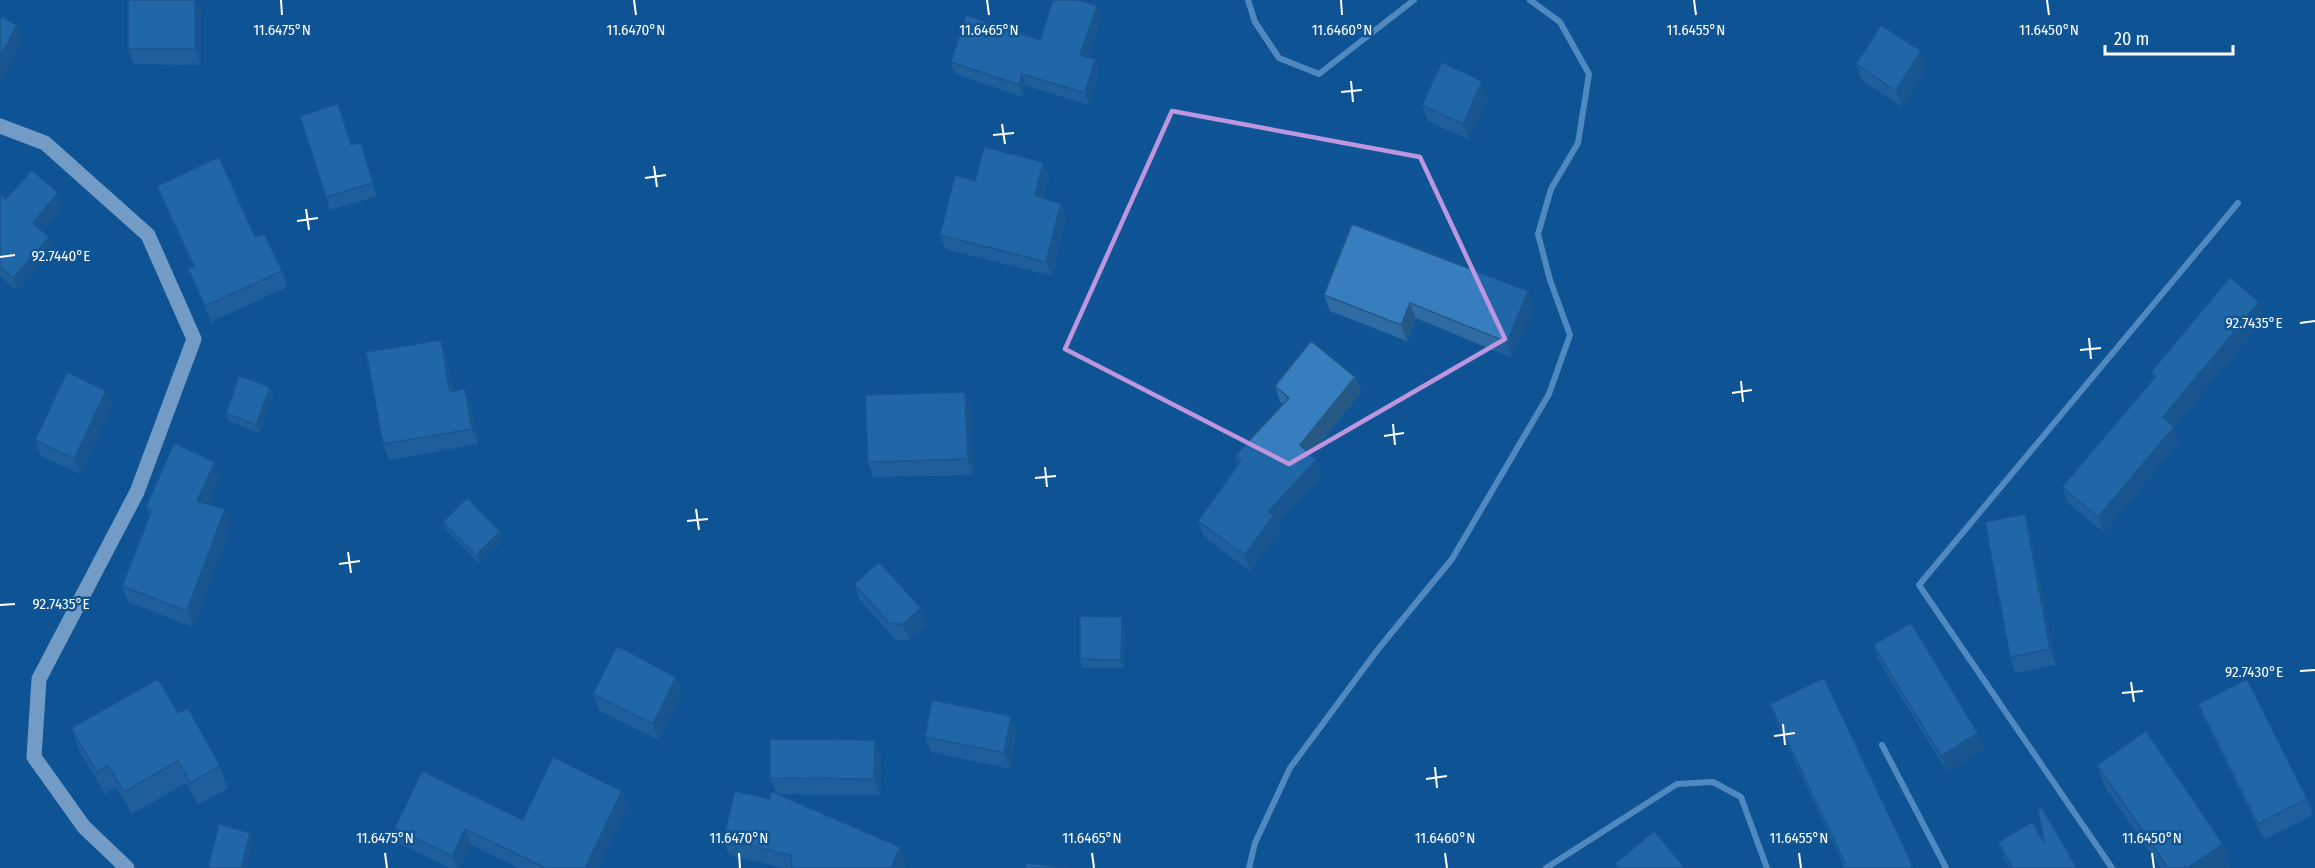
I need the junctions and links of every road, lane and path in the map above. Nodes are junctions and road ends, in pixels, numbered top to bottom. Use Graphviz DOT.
graph roads {
  1 [pos="1248,0"];
  2 [pos="1414,0"];
  3 [pos="1530,0"];
  4 [pos="0,126"];
  5 [pos="2238,202"];
  6 [pos="1882,745"];
  7 [pos="127,868"];
  8 [pos="1249,868"];
  9 [pos="1546,868"];
  10 [pos="1767,868"];
  11 [pos="1946,868"];
  12 [pos="2112,868"];
  1 -- 2 [label="street"];
  3 -- 8 [label="street"];
  4 -- 7 [label="main road"];
  5 -- 12 [label="street"];
  6 -- 11 [label="street"];
  9 -- 10 [label="street"];
}
